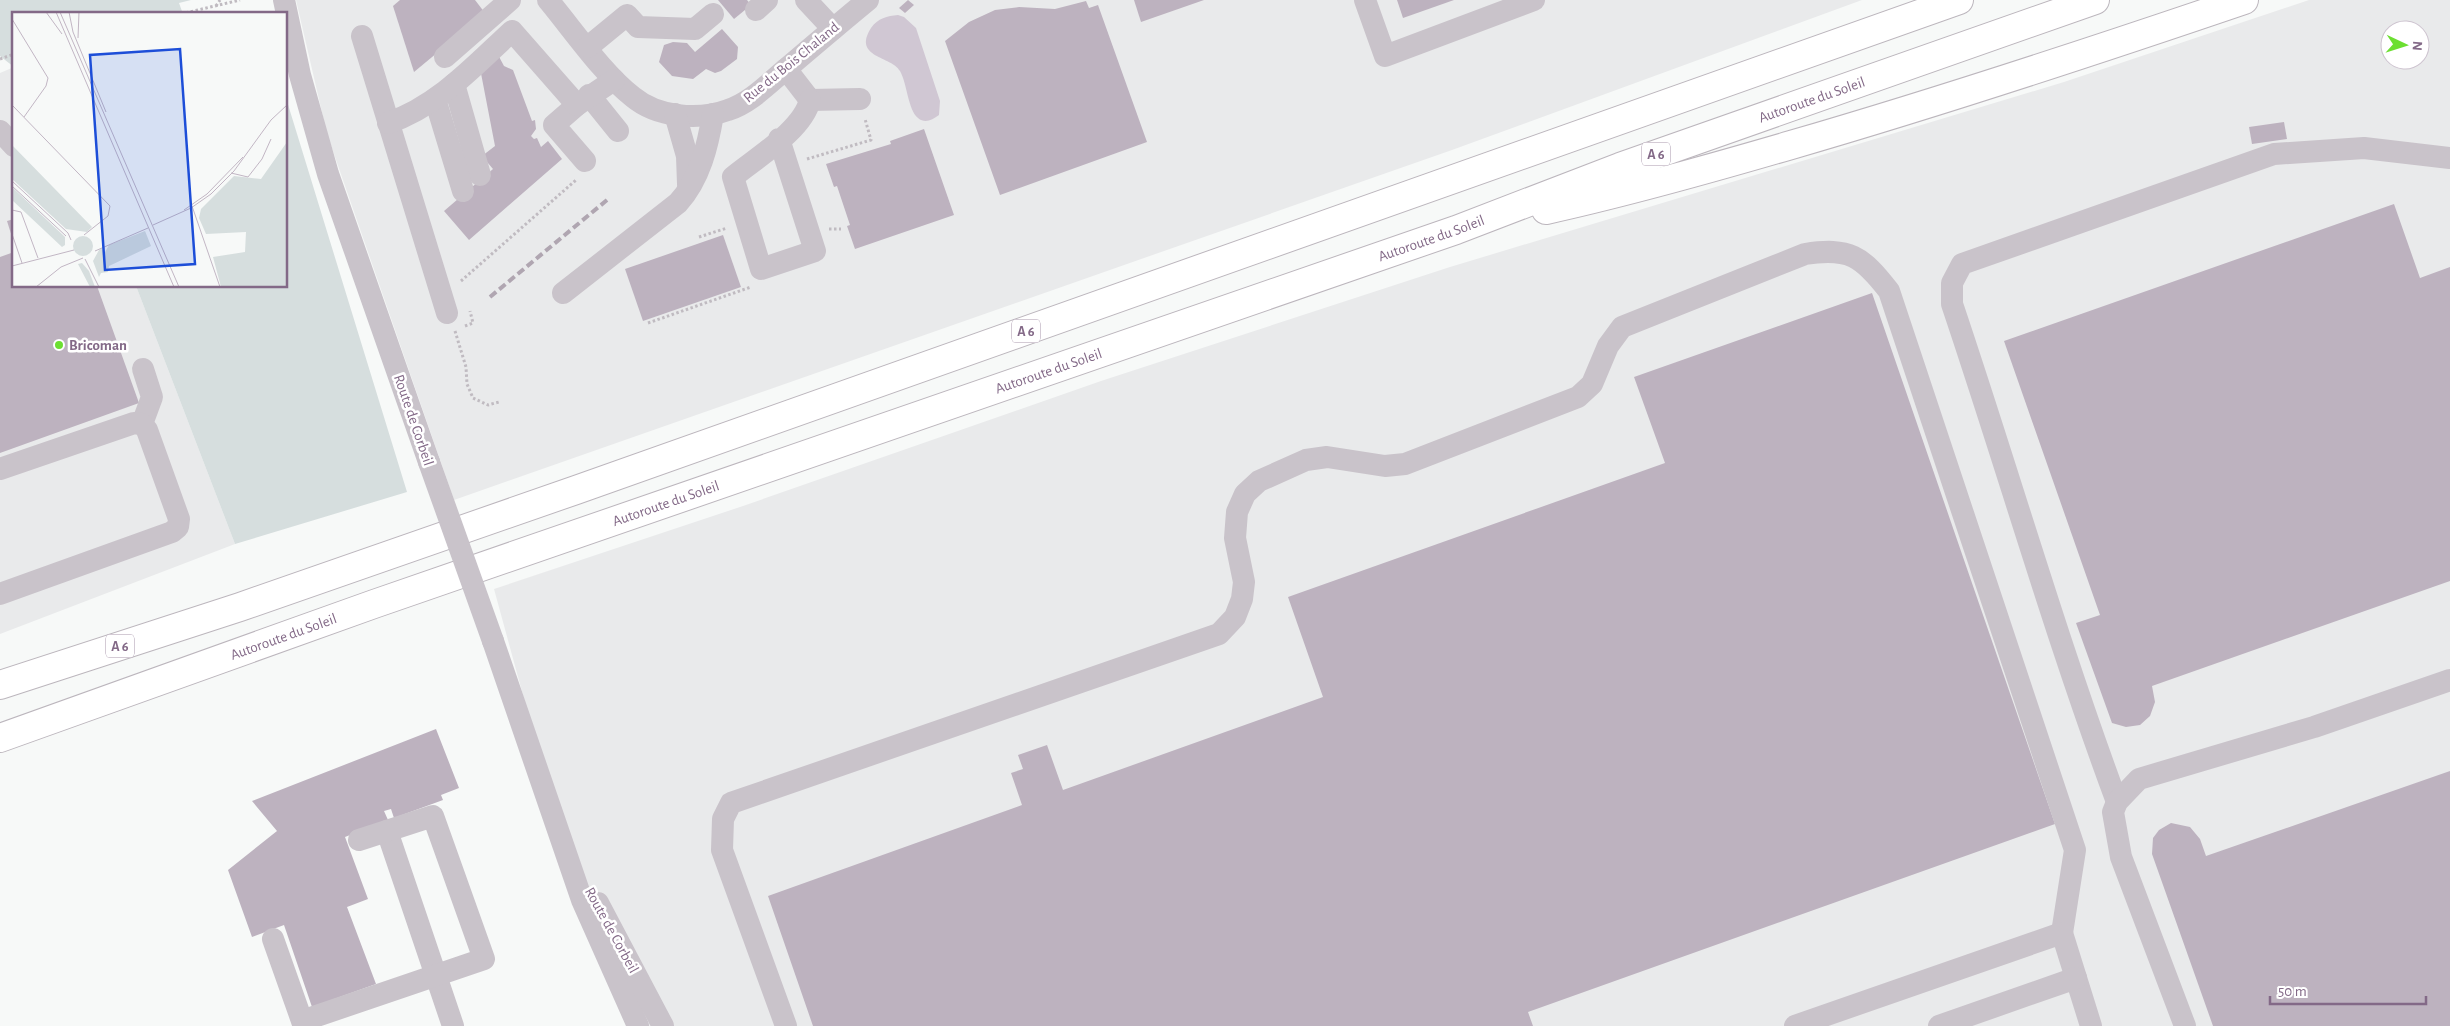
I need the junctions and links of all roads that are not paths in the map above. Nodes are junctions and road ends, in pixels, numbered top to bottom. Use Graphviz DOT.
graph roads {
  1 [pos="548,0"];
  2 [pos="806,0"];
  3 [pos="868,0"];
  4 [pos="1365,0"];
  5 [pos="1959,0"];
  6 [pos="2095,0"];
  7 [pos="2244,0"];
  8 [pos="1522,2"];
  9 [pos="499,3"];
  10 [pos="712,14"];
  11 [pos="288,19"];
  12 [pos="833,29"];
  13 [pos="362,36"];
  14 [pos="588,47"];
  15 [pos="446,57"];
  16 [pos="786,69"];
  17 [pos="614,80"];
  18 [pos="454,84"];
  19 [pos="435,99"];
  20 [pos="860,99"];
  21 [pos="583,100"];
  22 [pos="810,100"];
  23 [pos="675,114"];
  24 [pos="713,114"];
  25 [pos="388,123"];
  26 [pos="0,130"];
  27 [pos="618,131"];
  28 [pos="779,139"];
  29 [pos="12,144"];
  30 [pos="2450,158"];
  31 [pos="583,169"];
  32 [pos="480,175"];
  33 [pos="463,191"];
  34 [pos="689,191"];
  35 [pos="1456,230"];
  36 [pos="563,293"];
  37 [pos="458,309"];
  38 [pos="143,369"];
  39 [pos="142,424"];
  40 [pos="0,469"];
  41 [pos="0,594"];
  42 [pos="2450,680"];
  43 [pos="0,686"];
  44 [pos="0,738"];
  45 [pos="2117,802"];
  46 [pos="386,831"];
  47 [pos="560,835"];
  48 [pos="359,840"];
  49 [pos="2062,933"];
  50 [pos="272,939"];
  51 [pos="435,975"];
  52 [pos="2076,978"];
  53 [pos="660,1021"];
  54 [pos="453,1026"];
  55 [pos="637,1026"];
  56 [pos="786,1026"];
  57 [pos="1795,1026"];
  58 [pos="1939,1026"];
  59 [pos="2091,1026"];
  60 [pos="2185,1026"];
  1 -- 14 [label="street, Rue du Bois Chaland"];
  2 -- 12 [label="street"];
  3 -- 12 [label="street, Rue du Bois Chaland"];
  4 -- 8 [label="street"];
  5 -- 43 [label="highway, A 6"];
  6 -- 35 [label="highway, Autoroute du Soleil / A 6"];
  7 -- 35 [label="highway"];
  9 -- 15 [label="street"];
  10 -- 14 [label="street"];
  11 -- 47 [label="street, Route de Corbeil, bridge"];
  12 -- 16 [label="street, Rue du Bois Chaland"];
  13 -- 25 [label="street"];
  14 -- 17 [label="street, Rue du Bois Chaland"];
  16 -- 22 [label="street"];
  16 -- 24 [label="street, Rue du Bois Chaland"];
  17 -- 21 [label="street"];
  17 -- 23 [label="street, Rue du Bois Chaland"];
  18 -- 19 [label="street"];
  18 -- 21 [label="street"];
  18 -- 32 [label="street"];
  19 -- 25 [label="street"];
  19 -- 33 [label="street"];
  20 -- 22 [label="street"];
  21 -- 27 [label="street"];
  21 -- 31 [label="street"];
  22 -- 28 [label="street"];
  23 -- 24 [label="street, Rue du Bois Chaland"];
  23 -- 34 [label="street"];
  24 -- 34 [label="street"];
  25 -- 37 [label="street"];
  26 -- 29 [label="street"];
  28 -- 28 [label="street"];
  30 -- 45 [label="street"];
  34 -- 36 [label="street"];
  35 -- 44 [label="highway, Autoroute du Soleil / A 6"];
  38 -- 39 [label="street"];
  39 -- 40 [label="street"];
  39 -- 41 [label="street"];
  42 -- 45 [label="street"];
  45 -- 60 [label="street"];
  46 -- 48 [label="street"];
  46 -- 51 [label="street"];
  46 -- 51 [label="street"];
  47 -- 53 [label="street, Route de Corbeil"];
  47 -- 55 [label="street, Route de Corbeil"];
  49 -- 52 [label="street"];
  49 -- 56 [label="street"];
  49 -- 57 [label="street"];
  50 -- 51 [label="street"];
  51 -- 54 [label="street"];
  52 -- 58 [label="street"];
  52 -- 59 [label="street"];
  53 -- 55 [label="street"];
}
